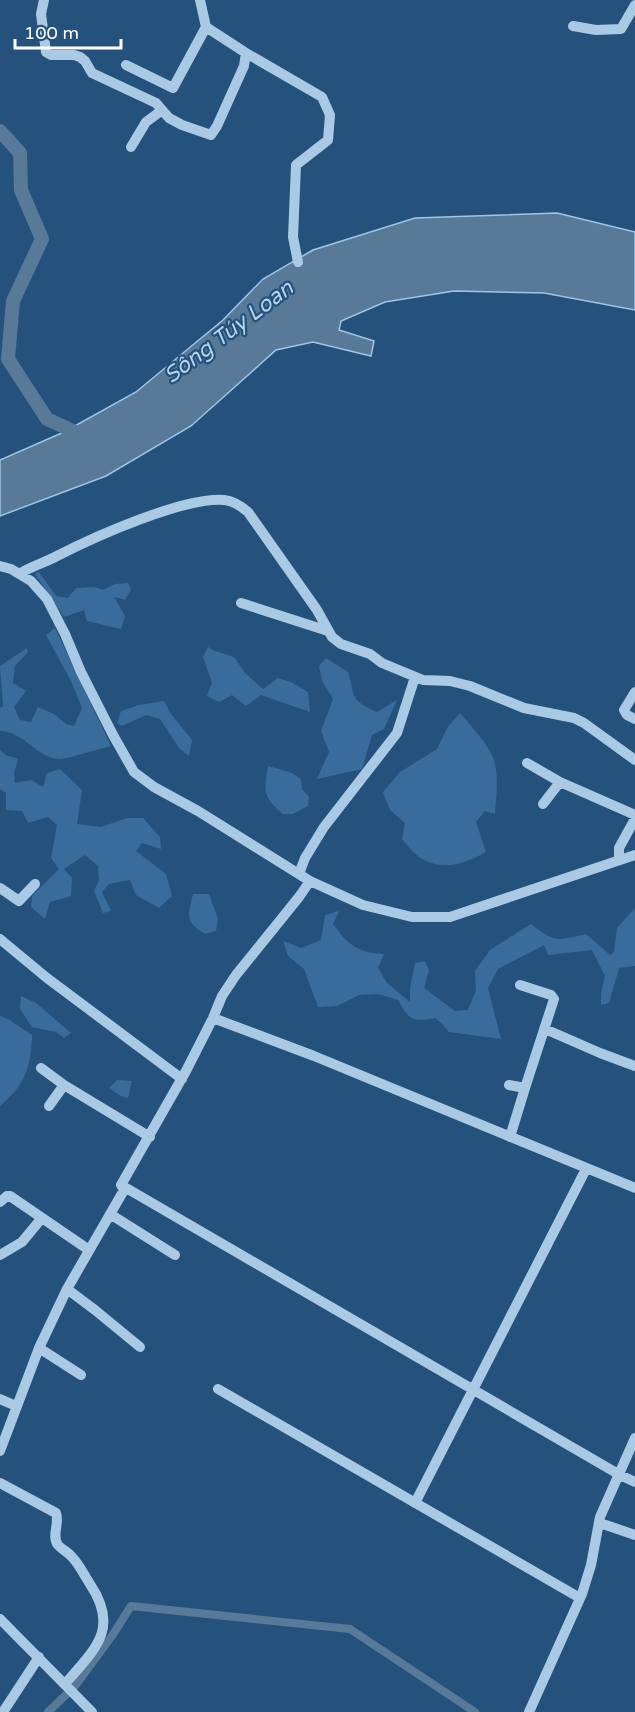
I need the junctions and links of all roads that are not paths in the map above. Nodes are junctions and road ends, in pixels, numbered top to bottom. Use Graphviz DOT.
graph roads {
  1 [pos="44,0"];
  2 [pos="200,0"];
  3 [pos="635,5"];
  4 [pos="573,26"];
  5 [pos="206,27"];
  6 [pos="246,53"];
  7 [pos="126,65"];
  8 [pos="161,111"];
  9 [pos="131,147"];
  10 [pos="298,262"];
  11 [pos="0,566"];
  12 [pos="19,574"];
  13 [pos="241,603"];
  14 [pos="328,631"];
  15 [pos="415,677"];
  16 [pos="635,692"];
  17 [pos="635,719"];
  18 [pos="635,760"];
  19 [pos="527,763"];
  20 [pos="560,782"];
  21 [pos="543,804"];
  22 [pos="635,819"];
  23 [pos="635,855"];
  24 [pos="619,860"];
  25 [pos="299,874"];
  26 [pos="310,881"];
  27 [pos="35,884"];
  28 [pos="1,891"];
  29 [pos="0,939"];
  30 [pos="520,984"];
  31 [pos="213,1018"];
  32 [pos="545,1029"];
  33 [pos="635,1066"];
  34 [pos="41,1068"];
  35 [pos="182,1079"];
  36 [pos="509,1084"];
  37 [pos="64,1085"];
  38 [pos="525,1088"];
  39 [pos="50,1106"];
  40 [pos="150,1137"];
  41 [pos="510,1137"];
  42 [pos="586,1168"];
  43 [pos="121,1185"];
  44 [pos="635,1187"];
  45 [pos="0,1201"];
  46 [pos="110,1214"];
  47 [pos="41,1219"];
  48 [pos="89,1250"];
  49 [pos="0,1255"];
  50 [pos="175,1255"];
  51 [pos="67,1289"];
  52 [pos="140,1347"];
  53 [pos="39,1348"];
  54 [pos="81,1375"];
  55 [pos="218,1389"];
  56 [pos="473,1390"];
  57 [pos="0,1399"];
  58 [pos="16,1406"];
  59 [pos="635,1438"];
  60 [pos="0,1451"];
  61 [pos="620,1475"];
  62 [pos="635,1482"];
  63 [pos="0,1483"];
  64 [pos="415,1503"];
  65 [pos="600,1523"];
  66 [pos="635,1535"];
  67 [pos="580,1598"];
  68 [pos="0,1619"];
  69 [pos="39,1657"];
  70 [pos="69,1688"];
  71 [pos="3,1712"];
  72 [pos="92,1712"];
  73 [pos="529,1712"];
  1 -- 8 [label="street"];
  2 -- 5 [label="street"];
  3 -- 4 [label="street"];
  5 -- 6 [label="street"];
  5 -- 7 [label="street"];
  6 -- 8 [label="street"];
  6 -- 10 [label="street"];
  8 -- 9 [label="street"];
  11 -- 12 [label="street"];
  12 -- 14 [label="street"];
  12 -- 25 [label="street"];
  13 -- 14 [label="street"];
  14 -- 15 [label="street"];
  15 -- 18 [label="street"];
  15 -- 25 [label="street"];
  16 -- 17 [label="street"];
  19 -- 20 [label="street"];
  20 -- 21 [label="street"];
  20 -- 22 [label="street"];
  22 -- 24 [label="street"];
  23 -- 24 [label="street"];
  24 -- 26 [label="street"];
  25 -- 26 [label="street"];
  26 -- 31 [label="street"];
  27 -- 28 [label="street"];
  29 -- 35 [label="street"];
  30 -- 32 [label="street"];
  31 -- 35 [label="street"];
  31 -- 41 [label="street"];
  32 -- 33 [label="street"];
  32 -- 38 [label="street"];
  34 -- 37 [label="street"];
  35 -- 40 [label="street"];
  36 -- 38 [label="street"];
  37 -- 39 [label="street"];
  37 -- 40 [label="street"];
  38 -- 41 [label="street"];
  40 -- 43 [label="street"];
  41 -- 42 [label="street"];
  42 -- 44 [label="street"];
  42 -- 56 [label="street"];
  43 -- 46 [label="street"];
  43 -- 56 [label="street"];
  45 -- 47 [label="street"];
  46 -- 48 [label="street"];
  46 -- 50 [label="street"];
  47 -- 48 [label="street"];
  47 -- 49 [label="street"];
  48 -- 51 [label="street"];
  51 -- 52 [label="street"];
  51 -- 53 [label="street"];
  53 -- 54 [label="street"];
  53 -- 58 [label="street"];
  55 -- 64 [label="street"];
  56 -- 61 [label="street"];
  56 -- 64 [label="street"];
  57 -- 58 [label="street"];
  58 -- 60 [label="street"];
  59 -- 61 [label="street"];
  61 -- 62 [label="street"];
  61 -- 65 [label="street"];
  63 -- 70 [label="street"];
  64 -- 67 [label="street"];
  65 -- 66 [label="street"];
  65 -- 67 [label="street"];
  67 -- 73 [label="street"];
  68 -- 69 [label="street"];
  69 -- 70 [label="street"];
  69 -- 71 [label="street"];
  70 -- 72 [label="street"];
}
